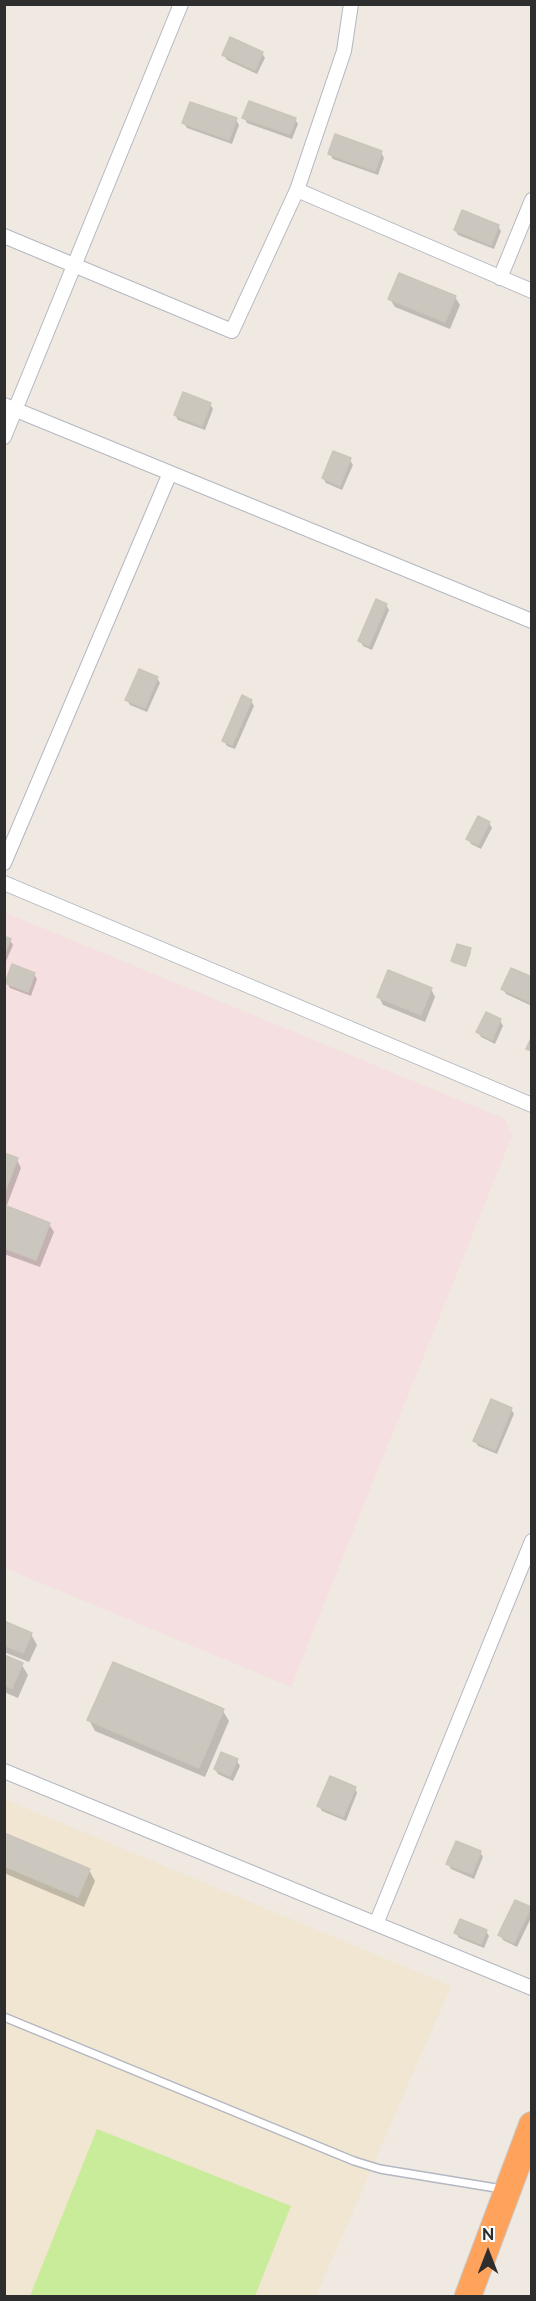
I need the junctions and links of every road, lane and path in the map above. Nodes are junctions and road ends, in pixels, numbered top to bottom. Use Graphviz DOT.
graph roads {
  1 [pos="181,4"];
  2 [pos="351,4"];
  3 [pos="297,190"];
  4 [pos="531,200"];
  5 [pos="4,236"];
  6 [pos="75,264"];
  7 [pos="500,278"];
  8 [pos="531,291"];
  9 [pos="10,407"];
  10 [pos="4,437"];
  11 [pos="170,472"];
  12 [pos="531,621"];
  13 [pos="4,863"];
  14 [pos="4,883"];
  15 [pos="531,1105"];
  16 [pos="531,1541"];
  17 [pos="4,1771"];
  18 [pos="375,1924"];
  19 [pos="531,1988"];
  20 [pos="4,2017"];
  21 [pos="531,2126"];
  22 [pos="507,2190"];
  23 [pos="468,2296"];
  1 -- 6 [label="street"];
  2 -- 3 [label="street"];
  3 -- 6 [label="street"];
  3 -- 7 [label="street"];
  4 -- 7 [label="street"];
  5 -- 6 [label="street"];
  6 -- 9 [label="street"];
  7 -- 8 [label="street"];
  9 -- 10 [label="street"];
  9 -- 11 [label="street"];
  11 -- 12 [label="street"];
  11 -- 13 [label="street"];
  14 -- 15 [label="street"];
  16 -- 18 [label="street"];
  17 -- 18 [label="street"];
  18 -- 19 [label="street"];
  20 -- 22 [label="lane"];
  21 -- 22 [label="highway"];
  22 -- 23 [label="highway"];
}
